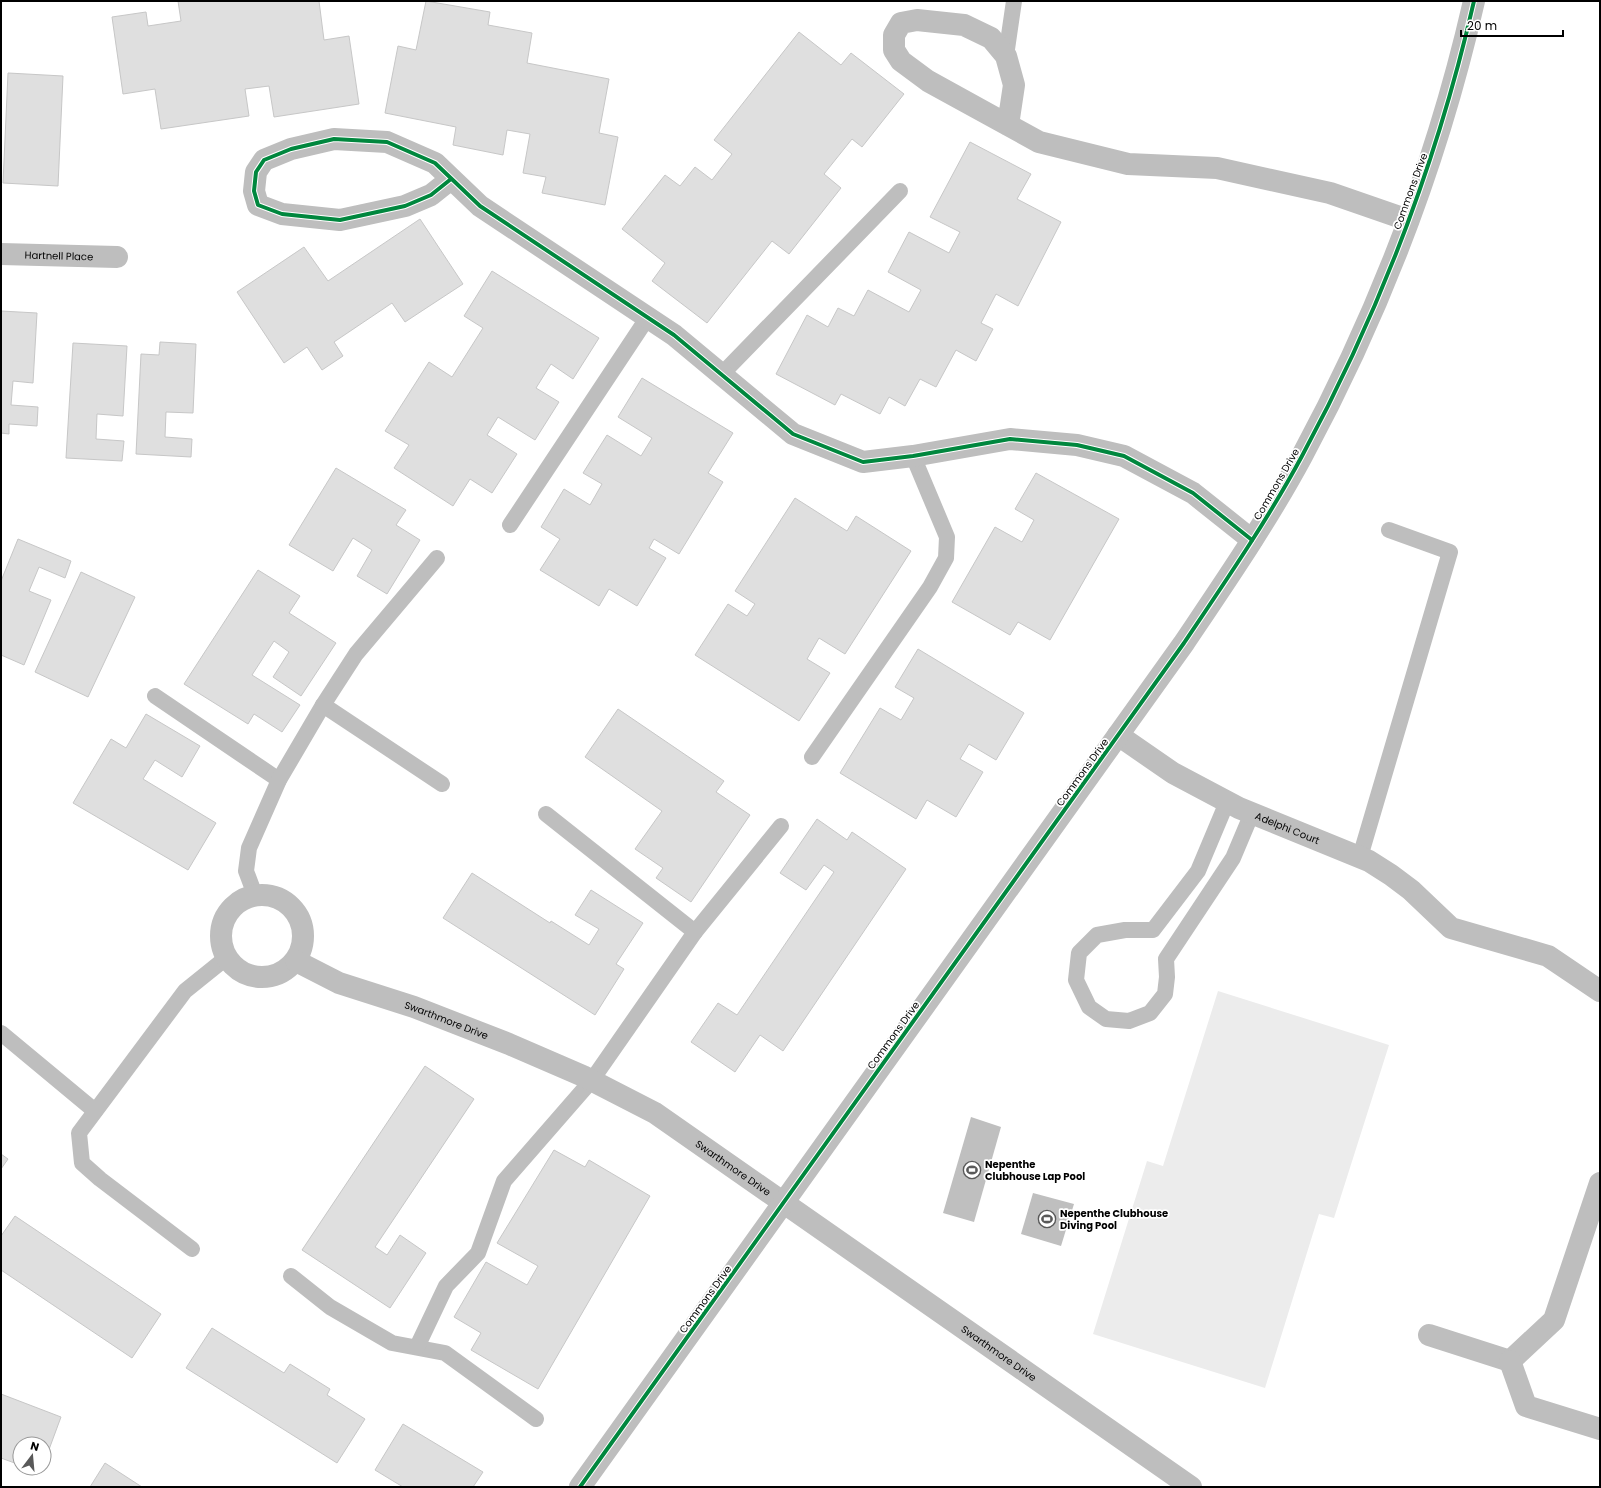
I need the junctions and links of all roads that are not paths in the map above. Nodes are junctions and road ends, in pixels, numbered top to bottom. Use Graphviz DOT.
graph roads {
  1 [pos="1014,1"];
  2 [pos="1474,1"];
  3 [pos="1006,56"];
  4 [pos="1008,125"];
  5 [pos="451,178"];
  6 [pos="900,191"];
  7 [pos="1408,220"];
  8 [pos="1,254"];
  9 [pos="117,257"];
  10 [pos="648,317"];
  11 [pos="722,374"];
  12 [pos="913,456"];
  13 [pos="510,525"];
  14 [pos="1389,530"];
  15 [pos="1252,540"];
  16 [pos="437,558"];
  17 [pos="155,696"];
  18 [pos="323,705"];
  19 [pos="1118,735"];
  20 [pos="812,757"];
  21 [pos="279,780"];
  22 [pos="442,784"];
  23 [pos="1227,802"];
  24 [pos="1252,813"];
  25 [pos="546,814"];
  26 [pos="781,826"];
  27 [pos="1360,857"];
  28 [pos="255,895"];
  29 [pos="696,932"];
  30 [pos="226,958"];
  31 [pos="296,961"];
  32 [pos="1600,991"];
  33 [pos="1,1033"];
  34 [pos="592,1080"];
  35 [pos="95,1111"];
  36 [pos="1600,1183"];
  37 [pos="784,1202"];
  38 [pos="192,1249"];
  39 [pos="291,1276"];
  40 [pos="1429,1335"];
  41 [pos="417,1348"];
  42 [pos="1510,1361"];
  43 [pos="536,1419"];
  44 [pos="1600,1429"];
  45 [pos="580,1487"];
  46 [pos="1191,1487"];
  1 -- 3 [label="lane"];
  2 -- 7 [label="street, Commons Drive"];
  3 -- 4 [label="street"];
  3 -- 4 [label="street"];
  4 -- 7 [label="street"];
  5 -- 5 [label="street"];
  5 -- 10 [label="street"];
  6 -- 11 [label="lane"];
  7 -- 15 [label="street, Commons Drive"];
  8 -- 9 [label="street, Hartnell Place"];
  10 -- 11 [label="street"];
  10 -- 13 [label="lane"];
  11 -- 12 [label="street"];
  12 -- 15 [label="street"];
  12 -- 20 [label="lane"];
  14 -- 27 [label="lane"];
  15 -- 19 [label="street, Commons Drive"];
  16 -- 18 [label="lane"];
  17 -- 21 [label="lane"];
  18 -- 21 [label="lane"];
  18 -- 22 [label="lane"];
  19 -- 23 [label="street, Adelphi Court"];
  19 -- 37 [label="street, Commons Drive"];
  21 -- 28 [label="lane"];
  23 -- 24 [label="street, Adelphi Court"];
  23 -- 24 [label="lane"];
  24 -- 27 [label="street, Adelphi Court"];
  25 -- 29 [label="lane"];
  26 -- 29 [label="lane"];
  27 -- 32 [label="street, Adelphi Court"];
  28 -- 30 [label="street"];
  28 -- 31 [label="street"];
  29 -- 34 [label="lane"];
  30 -- 31 [label="street"];
  30 -- 35 [label="lane"];
  31 -- 34 [label="street, Swarthmore Drive"];
  33 -- 35 [label="lane"];
  34 -- 37 [label="street, Swarthmore Drive"];
  34 -- 41 [label="lane"];
  35 -- 38 [label="lane"];
  36 -- 42 [label="street"];
  37 -- 45 [label="street, Commons Drive"];
  37 -- 46 [label="street, Swarthmore Drive"];
  39 -- 41 [label="lane"];
  40 -- 42 [label="street"];
  41 -- 43 [label="lane"];
  42 -- 44 [label="street"];
}
